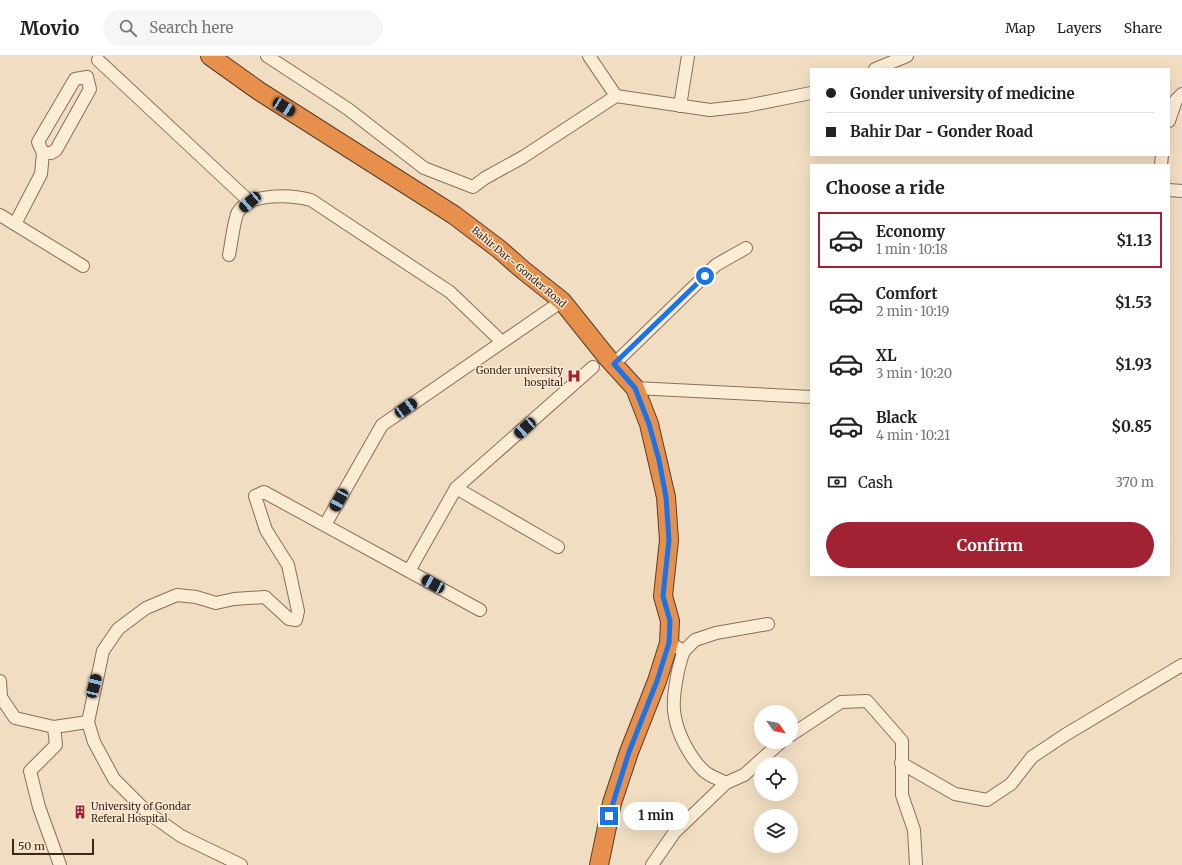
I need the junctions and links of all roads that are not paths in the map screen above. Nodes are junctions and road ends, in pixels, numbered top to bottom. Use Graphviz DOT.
graph roads {
  1 [pos="210,56"];
  2 [pos="267,56"];
  3 [pos="590,56"];
  4 [pos="688,56"];
  5 [pos="907,56"];
  6 [pos="99,58"];
  7 [pos="877,68"];
  8 [pos="87,77"];
  9 [pos="810,93"];
  10 [pos="1182,94"];
  11 [pos="616,96"];
  12 [pos="680,106"];
  13 [pos="1170,118"];
  14 [pos="43,153"];
  15 [pos="1170,190"];
  16 [pos="1182,191"];
  17 [pos="250,202"];
  18 [pos="0,215"];
  19 [pos="15,224"];
  20 [pos="746,248"];
  21 [pos="228,255"];
  22 [pos="83,266"];
  23 [pos="562,301"];
  24 [pos="502,342"];
  25 [pos="614,364"];
  26 [pos="593,367"];
  27 [pos="635,388"];
  28 [pos="810,397"];
  29 [pos="456,488"];
  30 [pos="325,525"];
  31 [pos="558,547"];
  32 [pos="409,571"];
  33 [pos="480,610"];
  34 [pos="768,624"];
  35 [pos="677,647"];
  36 [pos="1182,665"];
  37 [pos="0,681"];
  38 [pos="1,697"];
  39 [pos="88,722"];
  40 [pos="54,727"];
  41 [pos="798,730"];
  42 [pos="773,749"];
  43 [pos="901,763"];
  44 [pos="726,783"];
  45 [pos="60,865"];
  46 [pos="241,865"];
  47 [pos="599,865"];
  48 [pos="652,865"];
  49 [pos="916,865"];
  1 -- 23 [label="highway, Bahir Dar - Gonder Road"];
  2 -- 11 [label="street"];
  3 -- 11 [label="street"];
  4 -- 12 [label="street"];
  5 -- 7 [label="street"];
  6 -- 8 [label="street"];
  6 -- 17 [label="street"];
  8 -- 14 [label="street"];
  8 -- 14 [label="street"];
  9 -- 12 [label="street"];
  10 -- 13 [label="street"];
  11 -- 12 [label="street"];
  14 -- 19 [label="street"];
  15 -- 16 [label="street"];
  17 -- 21 [label="street"];
  17 -- 24 [label="street"];
  18 -- 19 [label="street"];
  19 -- 22 [label="street"];
  20 -- 25 [label="street"];
  23 -- 24 [label="street"];
  23 -- 25 [label="highway, Bahir Dar - Gonder Road"];
  24 -- 30 [label="street"];
  25 -- 27 [label="highway, Bahir Dar - Gonder Road"];
  26 -- 29 [label="street"];
  27 -- 28 [label="street"];
  27 -- 35 [label="highway, Bahir Dar - Gonder Road"];
  29 -- 31 [label="street"];
  29 -- 32 [label="street"];
  30 -- 32 [label="street"];
  30 -- 39 [label="street"];
  32 -- 33 [label="street"];
  34 -- 35 [label="street"];
  35 -- 44 [label="street"];
  35 -- 47 [label="highway, Bahir Dar - Gonder Road"];
  36 -- 43 [label="street"];
  37 -- 38 [label="street"];
  38 -- 40 [label="street"];
  39 -- 40 [label="street"];
  39 -- 46 [label="street"];
  40 -- 45 [label="street"];
  41 -- 43 [label="street"];
  42 -- 44 [label="street"];
  43 -- 49 [label="street"];
  44 -- 48 [label="street"];
}
